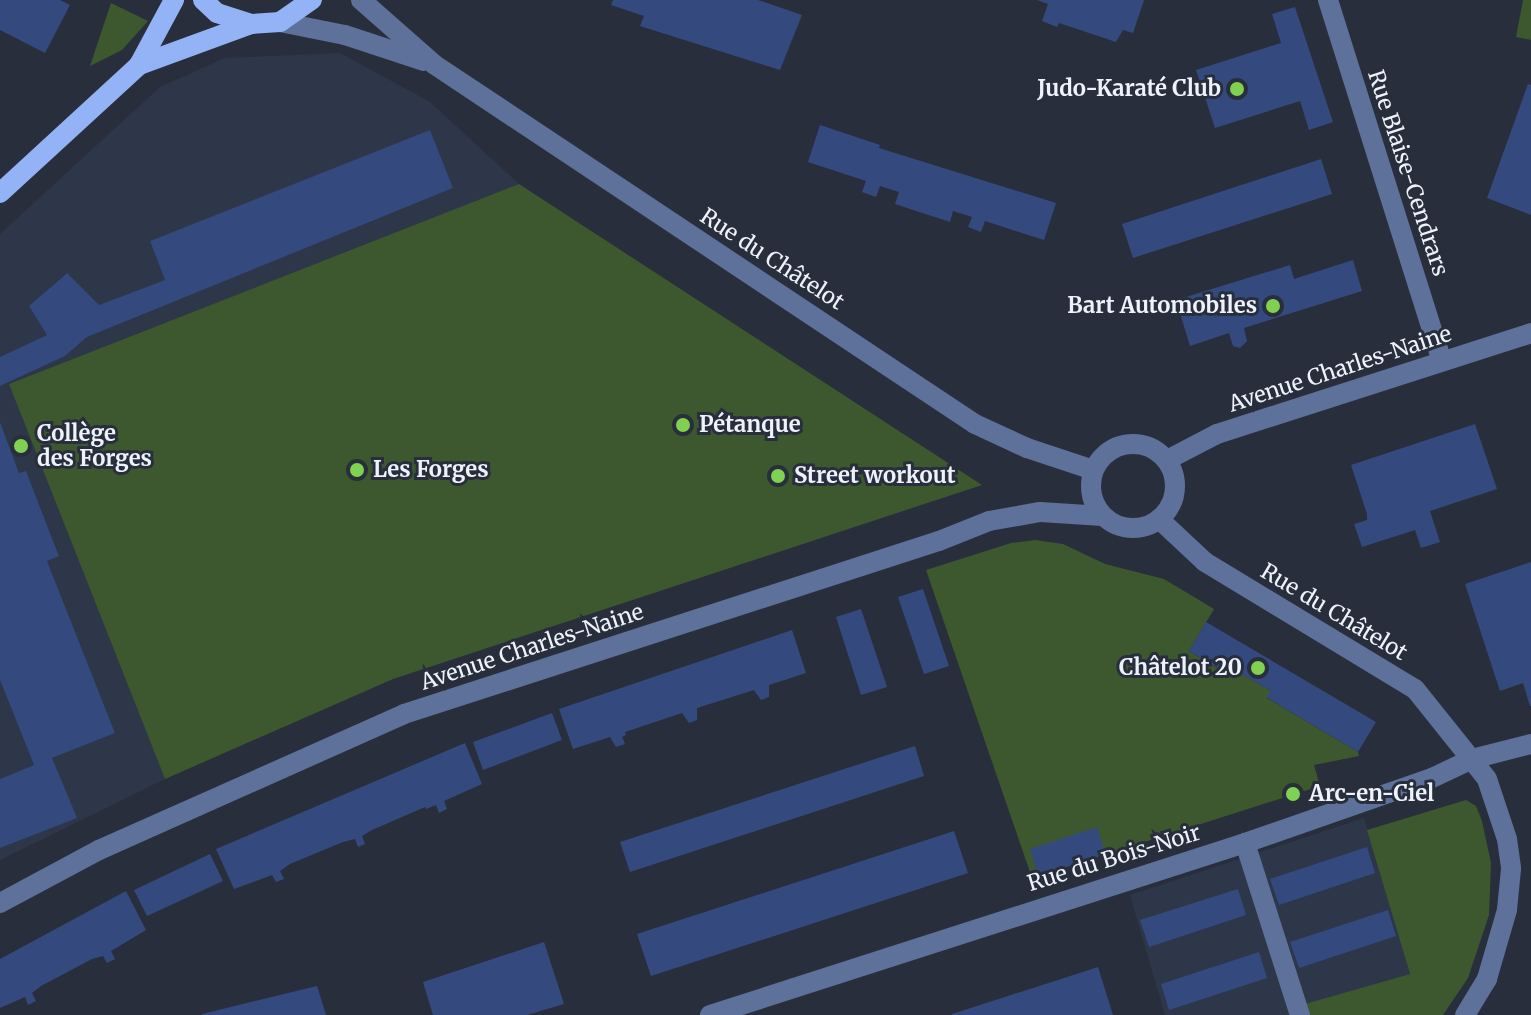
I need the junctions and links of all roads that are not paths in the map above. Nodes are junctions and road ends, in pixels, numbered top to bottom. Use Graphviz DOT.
graph roads {
  1 [pos="174,0"];
  2 [pos="203,0"];
  3 [pos="312,0"];
  4 [pos="361,0"];
  5 [pos="1328,0"];
  6 [pos="280,22"];
  7 [pos="251,24"];
  8 [pos="139,65"];
  9 [pos="435,65"];
  10 [pos="0,193"];
  11 [pos="1531,333"];
  12 [pos="1442,361"];
  13 [pos="1167,460"];
  14 [pos="1093,470"];
  15 [pos="1103,516"];
  16 [pos="1159,519"];
  17 [pos="1531,744"];
  18 [pos="1472,759"];
  19 [pos="1245,843"];
  20 [pos="0,903"];
  21 [pos="710,1015"];
  22 [pos="1300,1015"];
  23 [pos="1465,1015"];
  1 -- 8 [label="main road"];
  2 -- 7 [label="main road"];
  3 -- 6 [label="main road"];
  4 -- 9 [label="street, Rue du Châtelot"];
  5 -- 12 [label="street, Rue Blaise-Cendrars"];
  6 -- 7 [label="main road"];
  6 -- 9 [label="street, Rue du Châtelot"];
  7 -- 8 [label="main road"];
  8 -- 10 [label="main road"];
  9 -- 14 [label="street, Rue du Châtelot"];
  11 -- 12 [label="street, Avenue Charles-Naine"];
  12 -- 13 [label="street, Avenue Charles-Naine"];
  13 -- 14 [label="street"];
  13 -- 16 [label="street"];
  14 -- 15 [label="street"];
  15 -- 16 [label="street"];
  15 -- 20 [label="street, Avenue Charles-Naine"];
  16 -- 18 [label="street, Rue du Châtelot"];
  17 -- 18 [label="street, Rue du Bois-Noir"];
  18 -- 19 [label="street, Rue du Bois-Noir"];
  18 -- 23 [label="street, Rue du Châtelot"];
  19 -- 21 [label="street, Rue du Bois-Noir"];
  19 -- 22 [label="street"];
}
